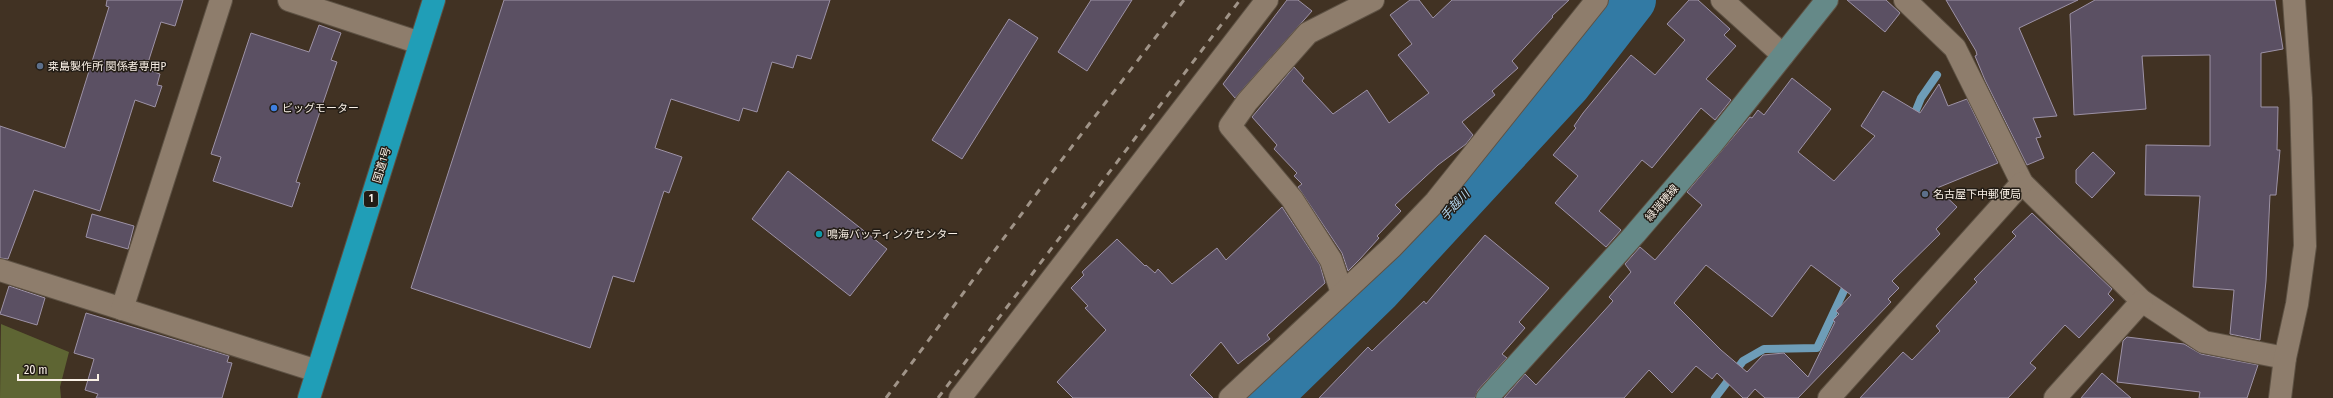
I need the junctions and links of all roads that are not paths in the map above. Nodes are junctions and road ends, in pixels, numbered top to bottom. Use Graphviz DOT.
graph roads {
  1 [pos="222,0"];
  2 [pos="289,0"];
  3 [pos="434,0"];
  4 [pos="1267,0"];
  5 [pos="1374,0"];
  6 [pos="1597,0"];
  7 [pos="1722,0"];
  8 [pos="1827,0"];
  9 [pos="1904,0"];
  10 [pos="2294,0"];
  11 [pos="420,43"];
  12 [pos="1783,55"];
  13 [pos="2022,183"];
  14 [pos="0,270"];
  15 [pos="1342,293"];
  16 [pos="2142,301"];
  17 [pos="122,309"];
  18 [pos="2285,358"];
  19 [pos="317,371"];
  20 [pos="309,398"];
  21 [pos="960,398"];
  22 [pos="1230,398"];
  23 [pos="1487,398"];
  24 [pos="1829,398"];
  25 [pos="2055,398"];
  26 [pos="2280,398"];
  1 -- 17 [label="street"];
  2 -- 11 [label="street"];
  3 -- 11 [label="highway, 国道1号 / 1"];
  4 -- 21 [label="street"];
  5 -- 15 [label="street"];
  6 -- 15 [label="street"];
  7 -- 12 [label="street"];
  8 -- 12 [label="main road, 緑瑞穂線"];
  9 -- 13 [label="street"];
  10 -- 18 [label="street"];
  11 -- 19 [label="highway, 国道1号 / 1"];
  12 -- 23 [label="main road, 緑瑞穂線"];
  13 -- 16 [label="street"];
  13 -- 24 [label="street"];
  14 -- 17 [label="street"];
  15 -- 22 [label="street"];
  16 -- 18 [label="street"];
  16 -- 25 [label="street"];
  17 -- 19 [label="street"];
  18 -- 26 [label="street"];
  19 -- 20 [label="highway, 国道1号 / 1"];
}
